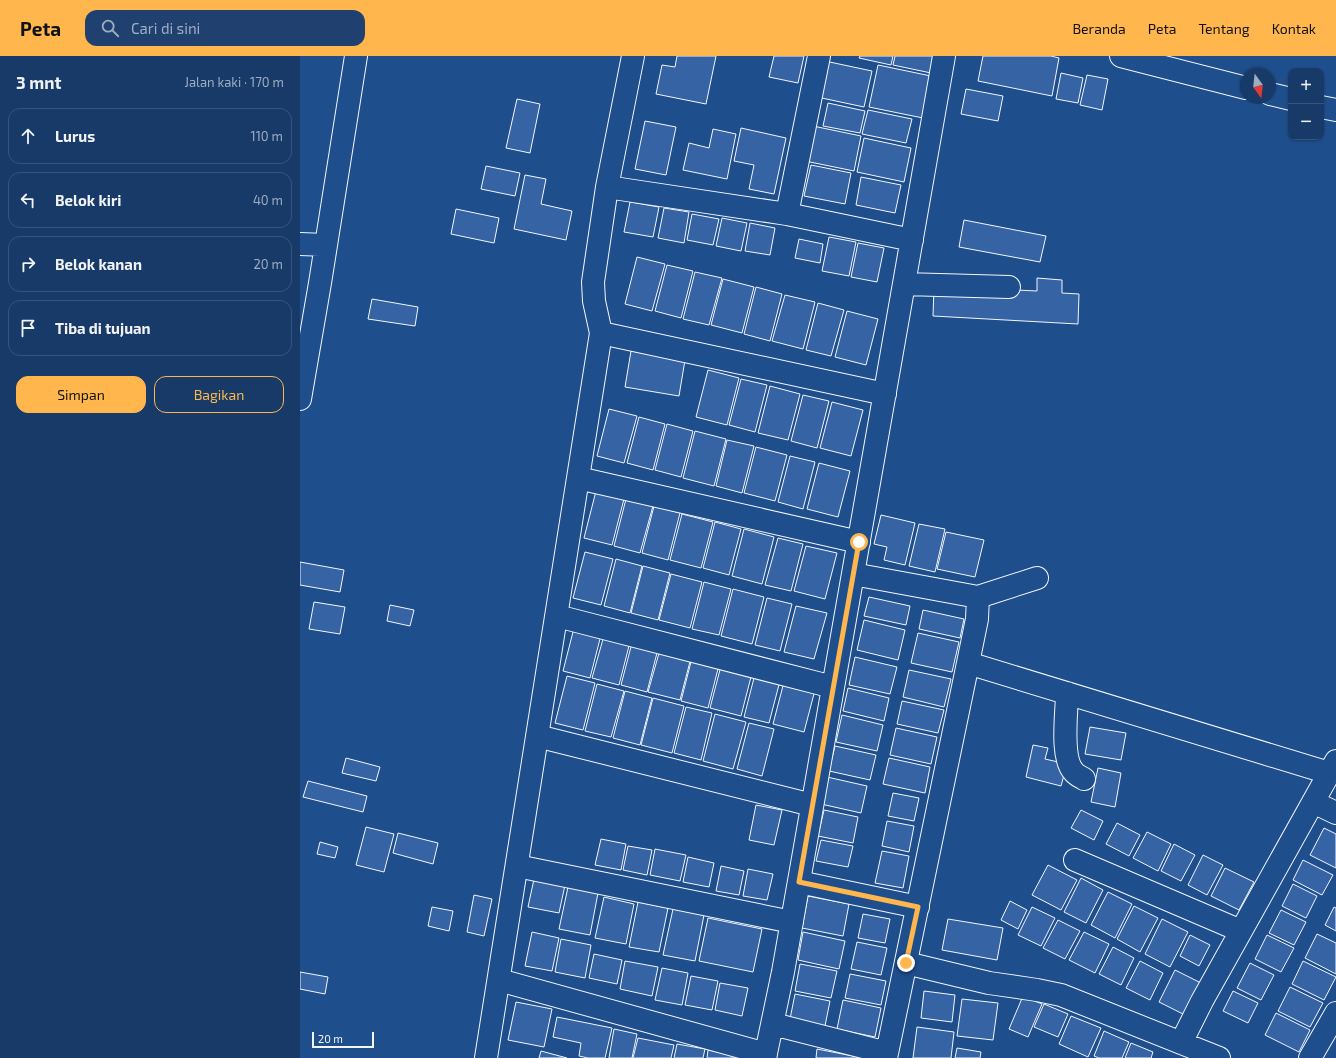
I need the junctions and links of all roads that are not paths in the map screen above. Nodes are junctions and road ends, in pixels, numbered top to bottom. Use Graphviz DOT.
graph roads {
  1 [pos="356,56"];
  2 [pos="633,56"];
  3 [pos="819,56"];
  4 [pos="944,56"];
  5 [pos="1121,56"];
  6 [pos="1240,86"];
  7 [pos="1276,95"];
  8 [pos="1288,98"];
  9 [pos="1324,108"];
  10 [pos="1336,110"];
  11 [pos="607,187"];
  12 [pos="787,214"];
  13 [pos="912,240"];
  14 [pos="300,244"];
  15 [pos="326,245"];
  16 [pos="904,284"];
  17 [pos="1009,287"];
  18 [pos="601,333"];
  19 [pos="885,394"];
  20 [pos="300,399"];
  21 [pos="578,478"];
  22 [pos="859,542"];
  23 [pos="853,574"];
  24 [pos="1037,578"];
  25 [pos="978,597"];
  26 [pos="557,616"];
  27 [pos="968,663"];
  28 [pos="833,687"];
  29 [pos="1068,693"];
  30 [pos="538,736"];
  31 [pos="1333,767"];
  32 [pos="1084,779"];
  33 [pos="1313,802"];
  34 [pos="812,805"];
  35 [pos="1336,813"];
  36 [pos="1075,860"];
  37 [pos="517,866"];
  38 [pos="799,882"];
  39 [pos="918,907"];
  40 [pos="792,922"];
  41 [pos="1241,931"];
  42 [pos="906,963"];
  43 [pos="499,980"];
  44 [pos="1336,1014"];
  45 [pos="773,1024"];
  46 [pos="1181,1043"];
  47 [pos="887,1055"];
  48 [pos="766,1056"];
  49 [pos="486,1058"];
  50 [pos="1219,1058"];
  51 [pos="1310,1058"];
  1 -- 15 [label="street"];
  2 -- 11 [label="street"];
  3 -- 12 [label="street"];
  4 -- 13 [label="street"];
  5 -- 6 [label="street"];
  7 -- 8 [label="street"];
  9 -- 10 [label="street"];
  11 -- 12 [label="street"];
  11 -- 18 [label="street"];
  12 -- 13 [label="street"];
  13 -- 16 [label="street"];
  14 -- 15 [label="street"];
  15 -- 20 [label="street"];
  16 -- 17 [label="street"];
  16 -- 19 [label="street"];
  18 -- 19 [label="street"];
  18 -- 21 [label="street"];
  19 -- 22 [label="street"];
  21 -- 22 [label="street"];
  21 -- 26 [label="street"];
  22 -- 23 [label="street"];
  23 -- 25 [label="street"];
  23 -- 28 [label="street"];
  24 -- 25 [label="street"];
  25 -- 27 [label="street"];
  26 -- 28 [label="street"];
  26 -- 30 [label="street"];
  27 -- 29 [label="street"];
  27 -- 39 [label="street"];
  28 -- 34 [label="street"];
  29 -- 31 [label="street"];
  29 -- 32 [label="street"];
  30 -- 34 [label="street"];
  30 -- 37 [label="street"];
  31 -- 33 [label="street"];
  33 -- 35 [label="street"];
  33 -- 41 [label="street"];
  34 -- 38 [label="street"];
  36 -- 41 [label="street"];
  37 -- 40 [label="street"];
  37 -- 43 [label="street"];
  38 -- 39 [label="street"];
  38 -- 40 [label="street"];
  39 -- 42 [label="street"];
  40 -- 45 [label="street"];
  41 -- 46 [label="street"];
  42 -- 46 [label="street"];
  42 -- 47 [label="street"];
  43 -- 48 [label="street"];
  43 -- 49 [label="street"];
  44 -- 51 [label="street"];
  45 -- 47 [label="street"];
  45 -- 48 [label="street"];
  46 -- 50 [label="street"];
}
